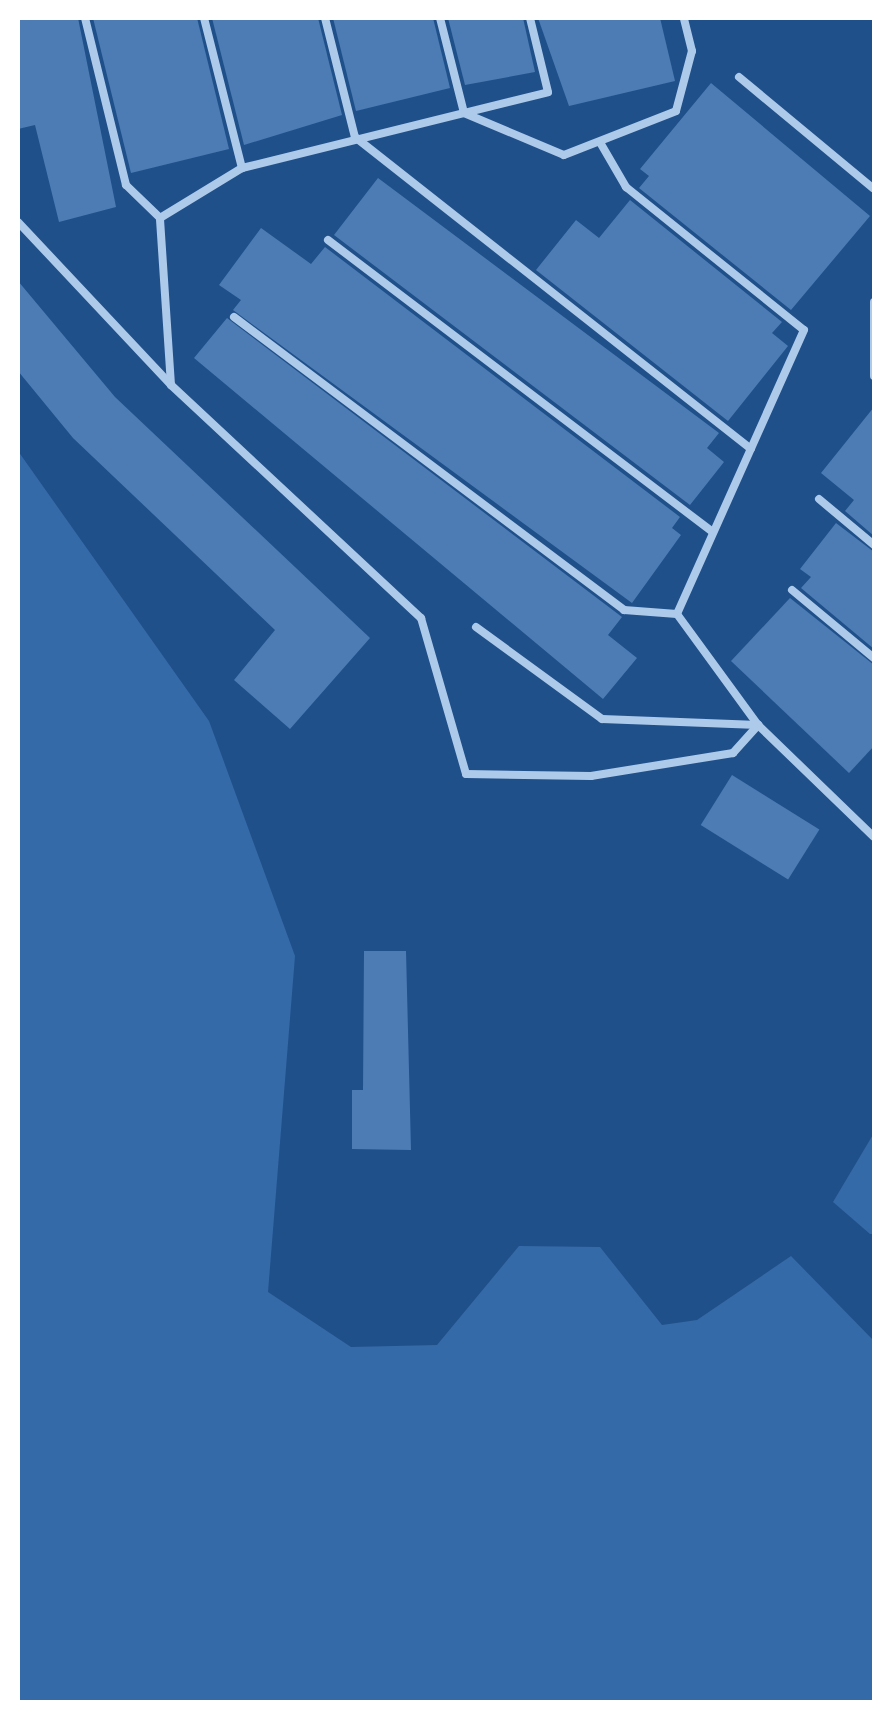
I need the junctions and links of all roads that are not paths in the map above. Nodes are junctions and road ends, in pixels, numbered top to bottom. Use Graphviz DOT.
graph roads {
  1 [pos="85,18"];
  2 [pos="204,18"];
  3 [pos="325,18"];
  4 [pos="440,18"];
  5 [pos="530,18"];
  6 [pos="684,18"];
  7 [pos="739,77"];
  8 [pos="464,113"];
  9 [pos="355,137"];
  10 [pos="601,144"];
  11 [pos="242,168"];
  12 [pos="874,189"];
  13 [pos="160,218"];
  14 [pos="18,222"];
  15 [pos="328,240"];
  16 [pos="874,302"];
  17 [pos="234,317"];
  18 [pos="874,376"];
  19 [pos="171,385"];
  20 [pos="751,449"];
  21 [pos="819,499"];
  22 [pos="713,532"];
  23 [pos="874,545"];
  24 [pos="792,590"];
  25 [pos="677,614"];
  26 [pos="476,627"];
  27 [pos="874,658"];
  28 [pos="758,726"];
  29 [pos="874,837"];
  1 -- 13 [label="lane"];
  2 -- 11 [label="lane"];
  3 -- 9 [label="lane"];
  4 -- 8 [label="lane"];
  5 -- 8 [label="lane"];
  6 -- 10 [label="lane"];
  7 -- 12 [label="lane"];
  8 -- 9 [label="lane"];
  8 -- 10 [label="lane"];
  9 -- 11 [label="lane"];
  9 -- 20 [label="lane"];
  10 -- 20 [label="lane"];
  11 -- 13 [label="lane"];
  13 -- 19 [label="lane"];
  14 -- 19 [label="lane"];
  15 -- 22 [label="lane"];
  16 -- 18 [label="lane"];
  17 -- 25 [label="lane"];
  19 -- 28 [label="lane"];
  20 -- 22 [label="lane"];
  21 -- 23 [label="lane"];
  22 -- 25 [label="lane"];
  24 -- 27 [label="lane"];
  25 -- 28 [label="lane"];
  26 -- 28 [label="lane"];
  28 -- 29 [label="lane"];
}
